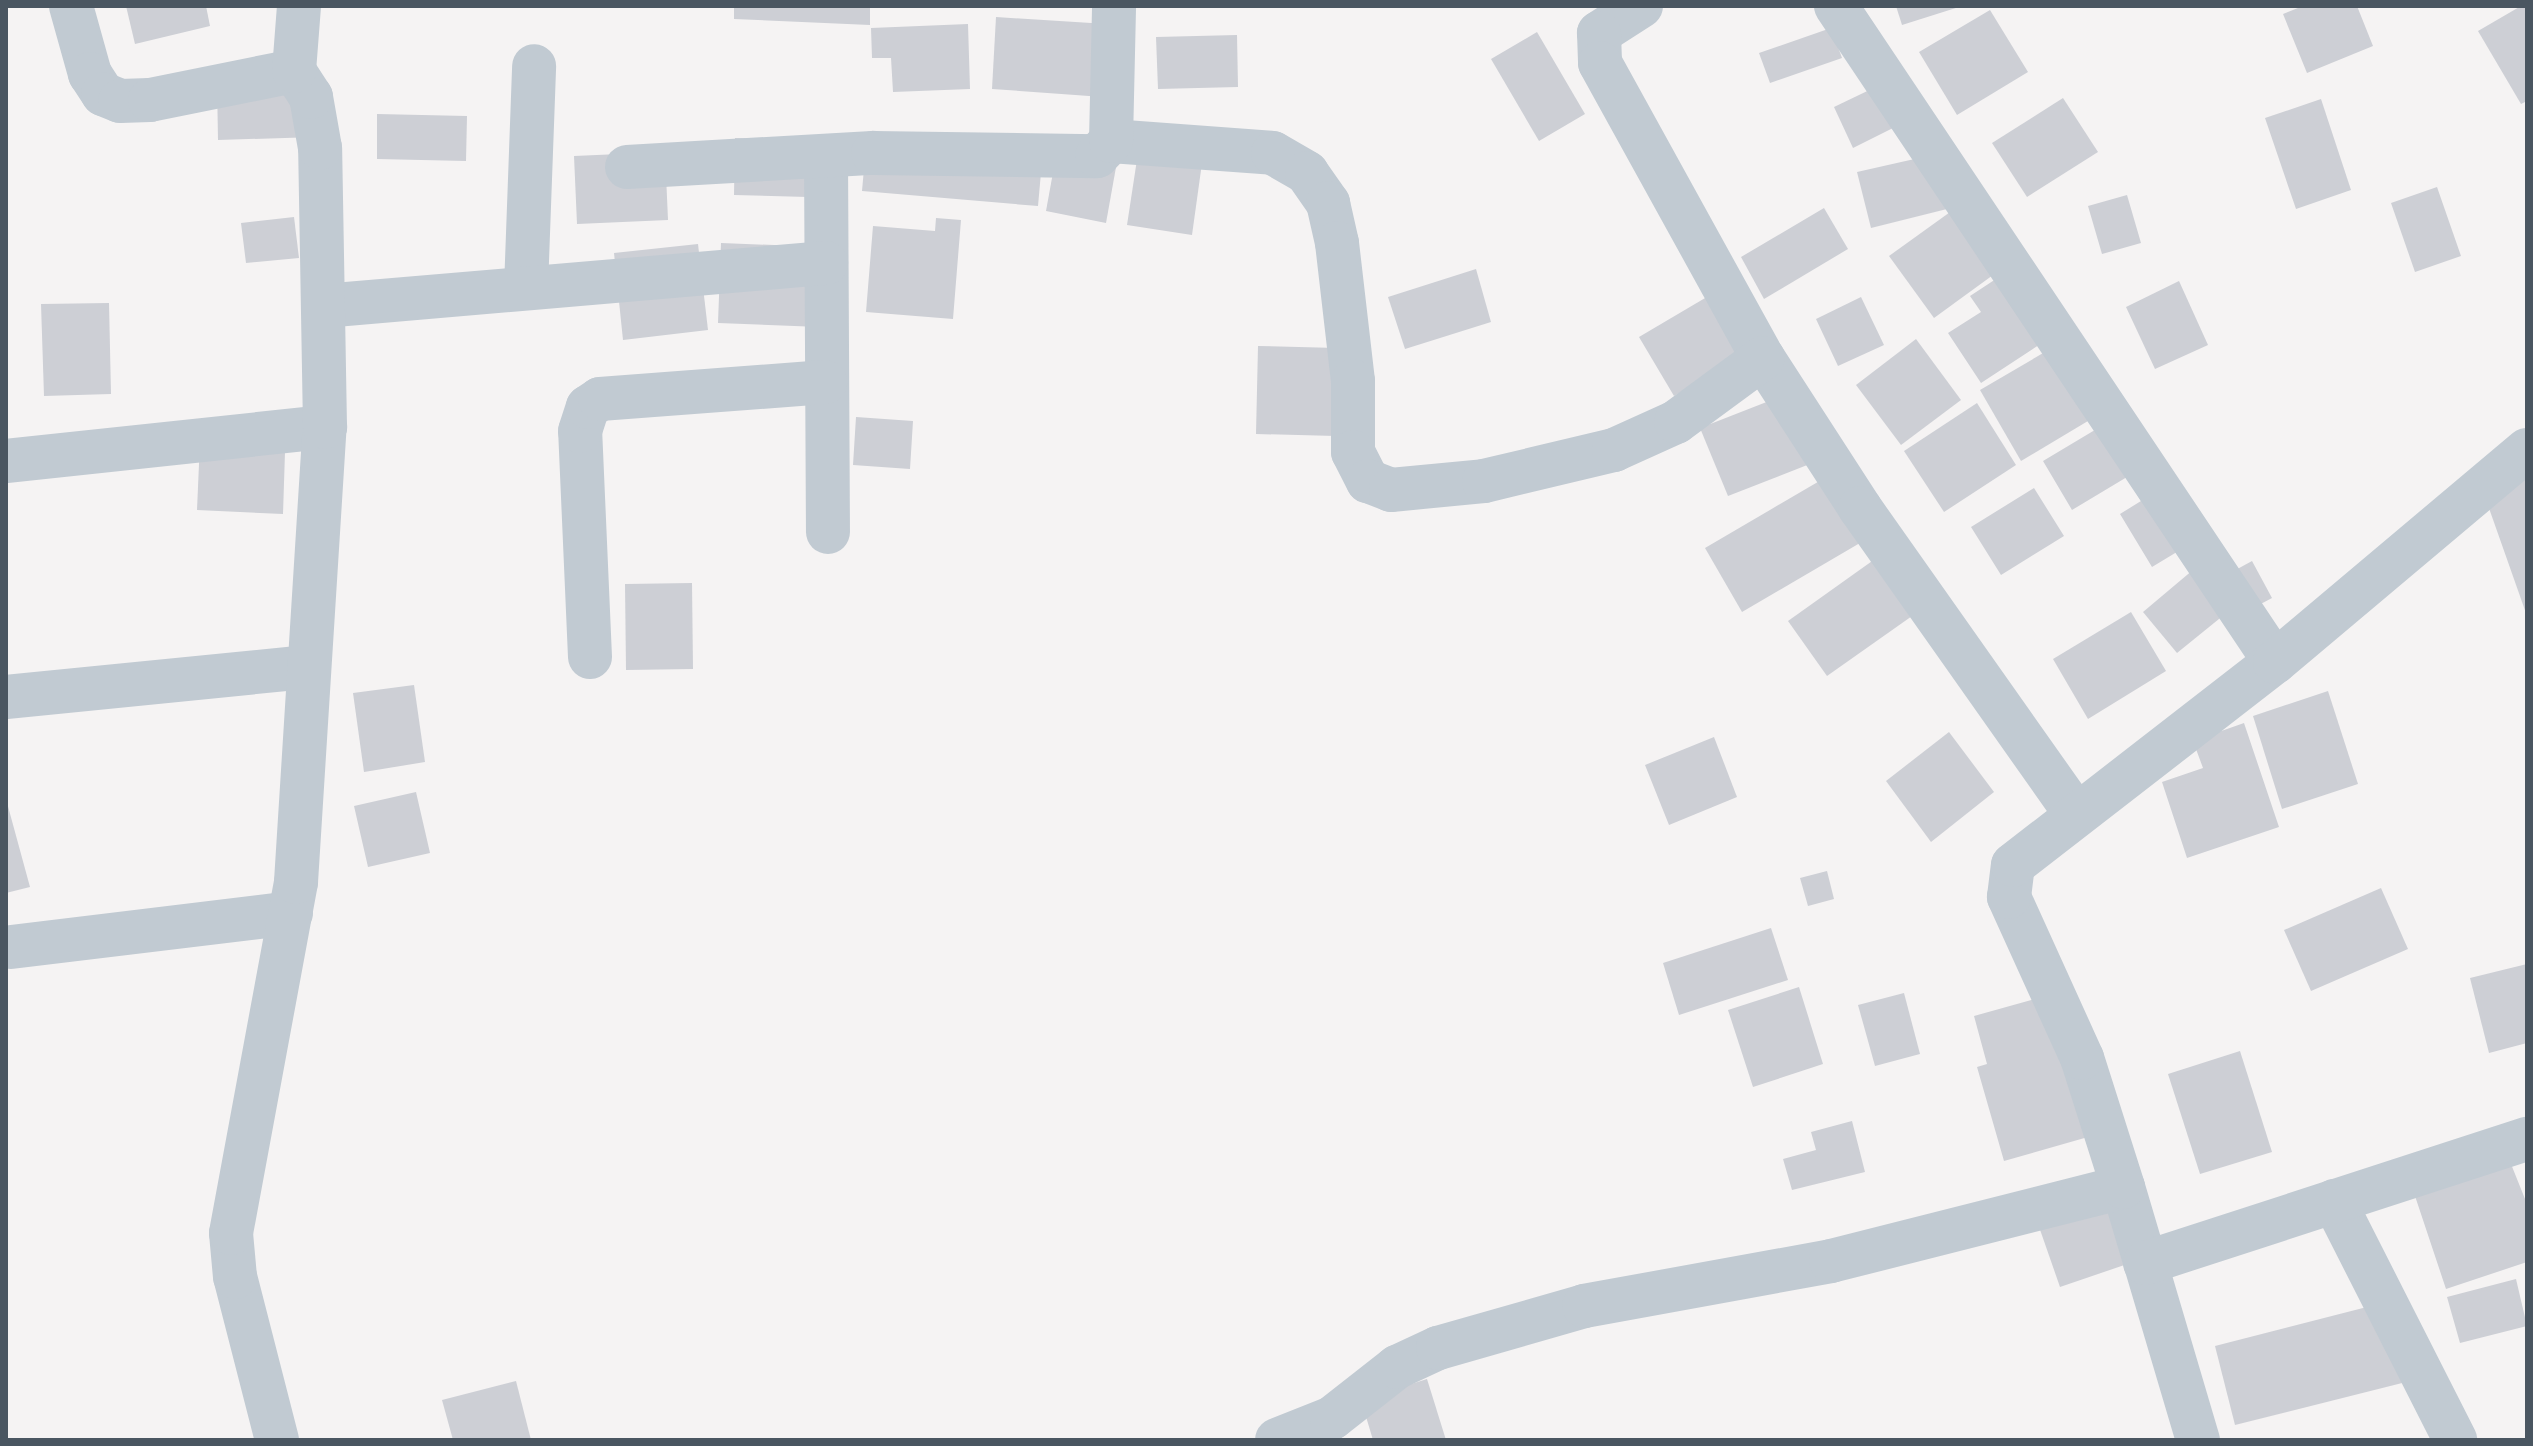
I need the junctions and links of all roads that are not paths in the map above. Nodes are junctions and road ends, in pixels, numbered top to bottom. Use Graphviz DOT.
graph roads {
  1 [pos="71,6"];
  2 [pos="299,6"];
  3 [pos="1114,6"];
  4 [pos="1641,6"];
  5 [pos="1836,6"];
  6 [pos="534,66"];
  7 [pos="294,71"];
  8 [pos="1111,141"];
  9 [pos="826,156"];
  10 [pos="627,167"];
  11 [pos="826,263"];
  12 [pos="526,288"];
  13 [pos="323,306"];
  14 [pos="1763,358"];
  15 [pos="825,382"];
  16 [pos="325,427"];
  17 [pos="2527,450"];
  18 [pos="6,461"];
  19 [pos="828,532"];
  20 [pos="590,657"];
  21 [pos="2275,662"];
  22 [pos="306,667"];
  23 [pos="6,697"];
  24 [pos="2075,813"];
  25 [pos="291,913"];
  26 [pos="11,947"];
  27 [pos="2527,1139"];
  28 [pos="2123,1187"];
  29 [pos="2334,1201"];
  30 [pos="2145,1263"];
  31 [pos="277,1440"];
  32 [pos="1277,1440"];
  33 [pos="2198,1440"];
  34 [pos="2455,1440"];
  1 -- 7 [label="street"];
  2 -- 7 [label="street"];
  3 -- 8 [label="street"];
  4 -- 14 [label="street"];
  5 -- 21 [label="street"];
  6 -- 12 [label="street"];
  7 -- 13 [label="street"];
  8 -- 9 [label="street"];
  8 -- 14 [label="street"];
  9 -- 10 [label="street"];
  9 -- 11 [label="street"];
  11 -- 12 [label="street"];
  11 -- 15 [label="street"];
  12 -- 13 [label="street"];
  13 -- 16 [label="street"];
  14 -- 24 [label="street"];
  15 -- 19 [label="street"];
  15 -- 20 [label="street"];
  16 -- 18 [label="street"];
  16 -- 22 [label="street"];
  17 -- 21 [label="street"];
  21 -- 24 [label="street"];
  22 -- 23 [label="street"];
  22 -- 25 [label="street"];
  24 -- 28 [label="street"];
  25 -- 26 [label="street"];
  25 -- 31 [label="street"];
  27 -- 29 [label="street"];
  28 -- 30 [label="street"];
  28 -- 32 [label="street"];
  29 -- 30 [label="street"];
  29 -- 34 [label="street"];
  30 -- 33 [label="street"];
}
